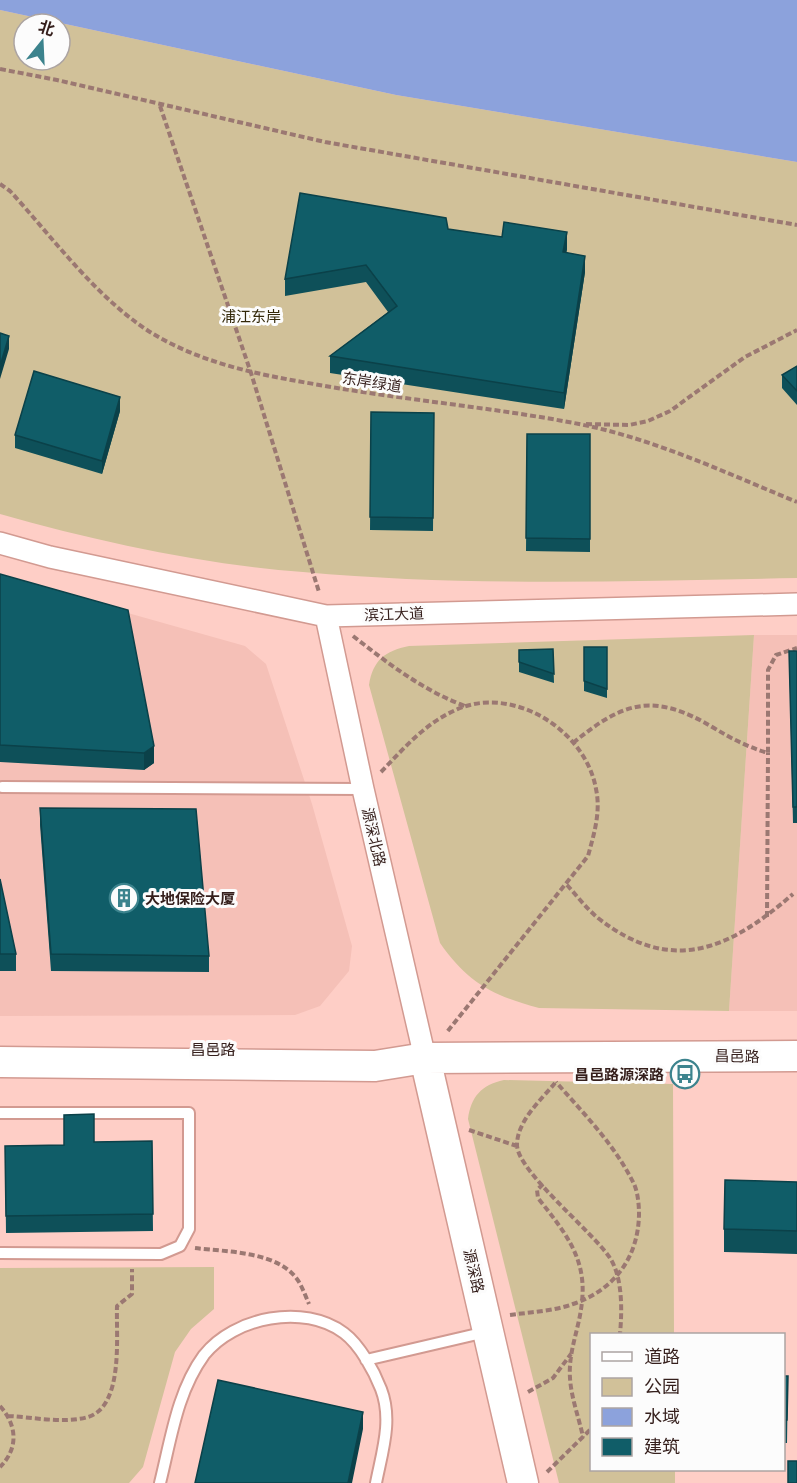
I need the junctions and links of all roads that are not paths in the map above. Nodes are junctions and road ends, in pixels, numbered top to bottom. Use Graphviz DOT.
graph roads {
  1 [pos="0,543"];
  2 [pos="797,604"];
  3 [pos="326,616"];
  4 [pos="2,787"];
  5 [pos="363,789"];
  6 [pos="0,1046"];
  7 [pos="797,1056"];
  8 [pos="426,1058"];
  9 [pos="0,1062"];
  10 [pos="0,1113"];
  11 [pos="0,1253"];
  12 [pos="487,1326"];
  13 [pos="366,1360"];
  14 [pos="534,1479"];
  15 [pos="159,1483"];
  16 [pos="376,1483"];
  1 -- 3 [label="street, 滨江大道"];
  2 -- 3 [label="street, 滨江大道"];
  3 -- 5 [label="street, 源深北路"];
  4 -- 5 [label="lane"];
  5 -- 8 [label="street, 源深北路"];
  6 -- 8 [label="main road, 昌邑路"];
  7 -- 8 [label="main road, 昌邑路"];
  8 -- 9 [label="main road, 昌邑路"];
  8 -- 12 [label="main road, 源深路"];
  10 -- 11 [label="lane"];
  12 -- 13 [label="lane"];
  12 -- 14 [label="main road, 源深路"];
  13 -- 15 [label="lane"];
  13 -- 16 [label="lane"];
}
